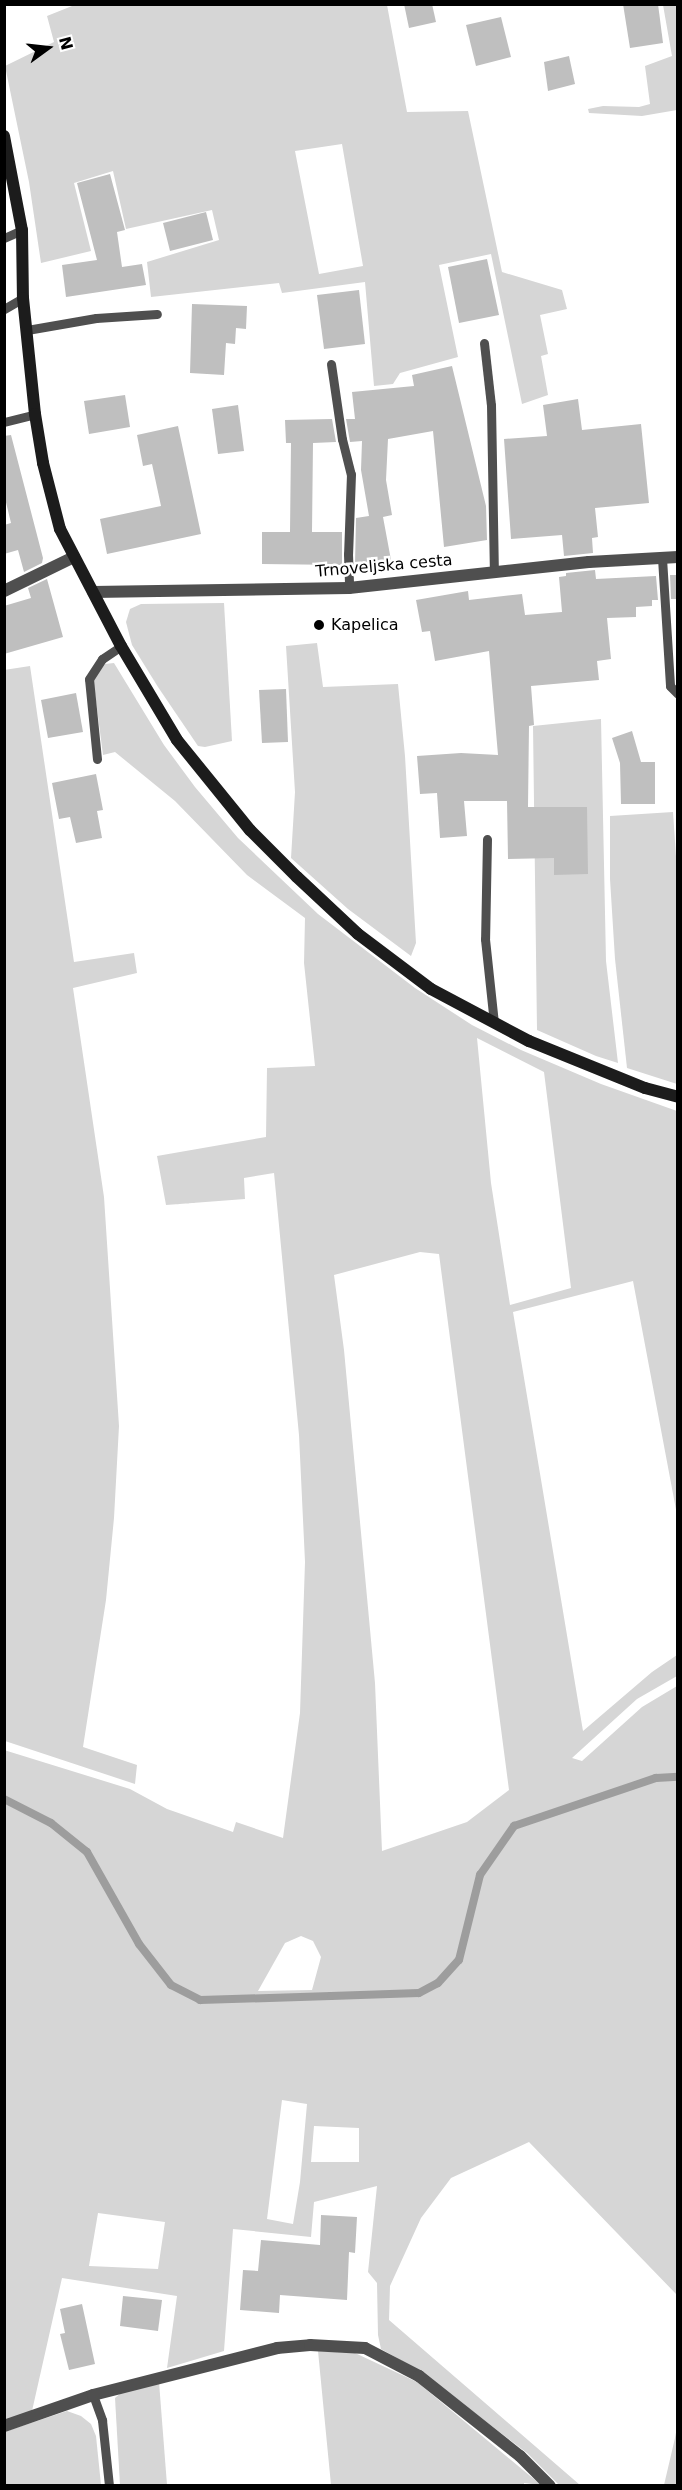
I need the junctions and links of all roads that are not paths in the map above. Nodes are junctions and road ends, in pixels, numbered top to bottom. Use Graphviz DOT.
graph roads {
  1 [pos="4,136"];
  2 [pos="22,230"];
  3 [pos="4,238"];
  4 [pos="23,298"];
  5 [pos="4,309"];
  6 [pos="157,314"];
  7 [pos="27,330"];
  8 [pos="484,343"];
  9 [pos="331,364"];
  10 [pos="35,414"];
  11 [pos="4,422"];
  12 [pos="74,557"];
  13 [pos="678,557"];
  14 [pos="662,558"];
  15 [pos="494,573"];
  16 [pos="350,588"];
  17 [pos="4,591"];
  18 [pos="93,592"];
  19 [pos="121,646"];
  20 [pos="678,694"];
  21 [pos="97,759"];
  22 [pos="487,839"];
  23 [pos="494,1023"];
  24 [pos="678,1097"];
  25 [pos="93,2395"];
  26 [pos="4,2426"];
  27 [pos="109,2486"];
  28 [pos="550,2486"];
  1 -- 2 [label="street"];
  2 -- 3 [label="lane"];
  2 -- 4 [label="street"];
  4 -- 5 [label="lane"];
  4 -- 7 [label="street"];
  6 -- 7 [label="lane"];
  7 -- 10 [label="street"];
  8 -- 15 [label="lane"];
  9 -- 16 [label="lane"];
  10 -- 11 [label="lane"];
  10 -- 12 [label="street"];
  12 -- 17 [label="street"];
  12 -- 18 [label="street"];
  13 -- 14 [label="street, Trnoveljska cesta"];
  14 -- 15 [label="street, Trnoveljska cesta"];
  14 -- 20 [label="lane"];
  15 -- 16 [label="street, Trnoveljska cesta"];
  16 -- 18 [label="street, Trnoveljska cesta"];
  18 -- 19 [label="street"];
  19 -- 21 [label="lane"];
  19 -- 23 [label="street"];
  22 -- 23 [label="lane"];
  23 -- 24 [label="street"];
  25 -- 26 [label="street"];
  25 -- 27 [label="lane"];
  25 -- 28 [label="street"];
}
